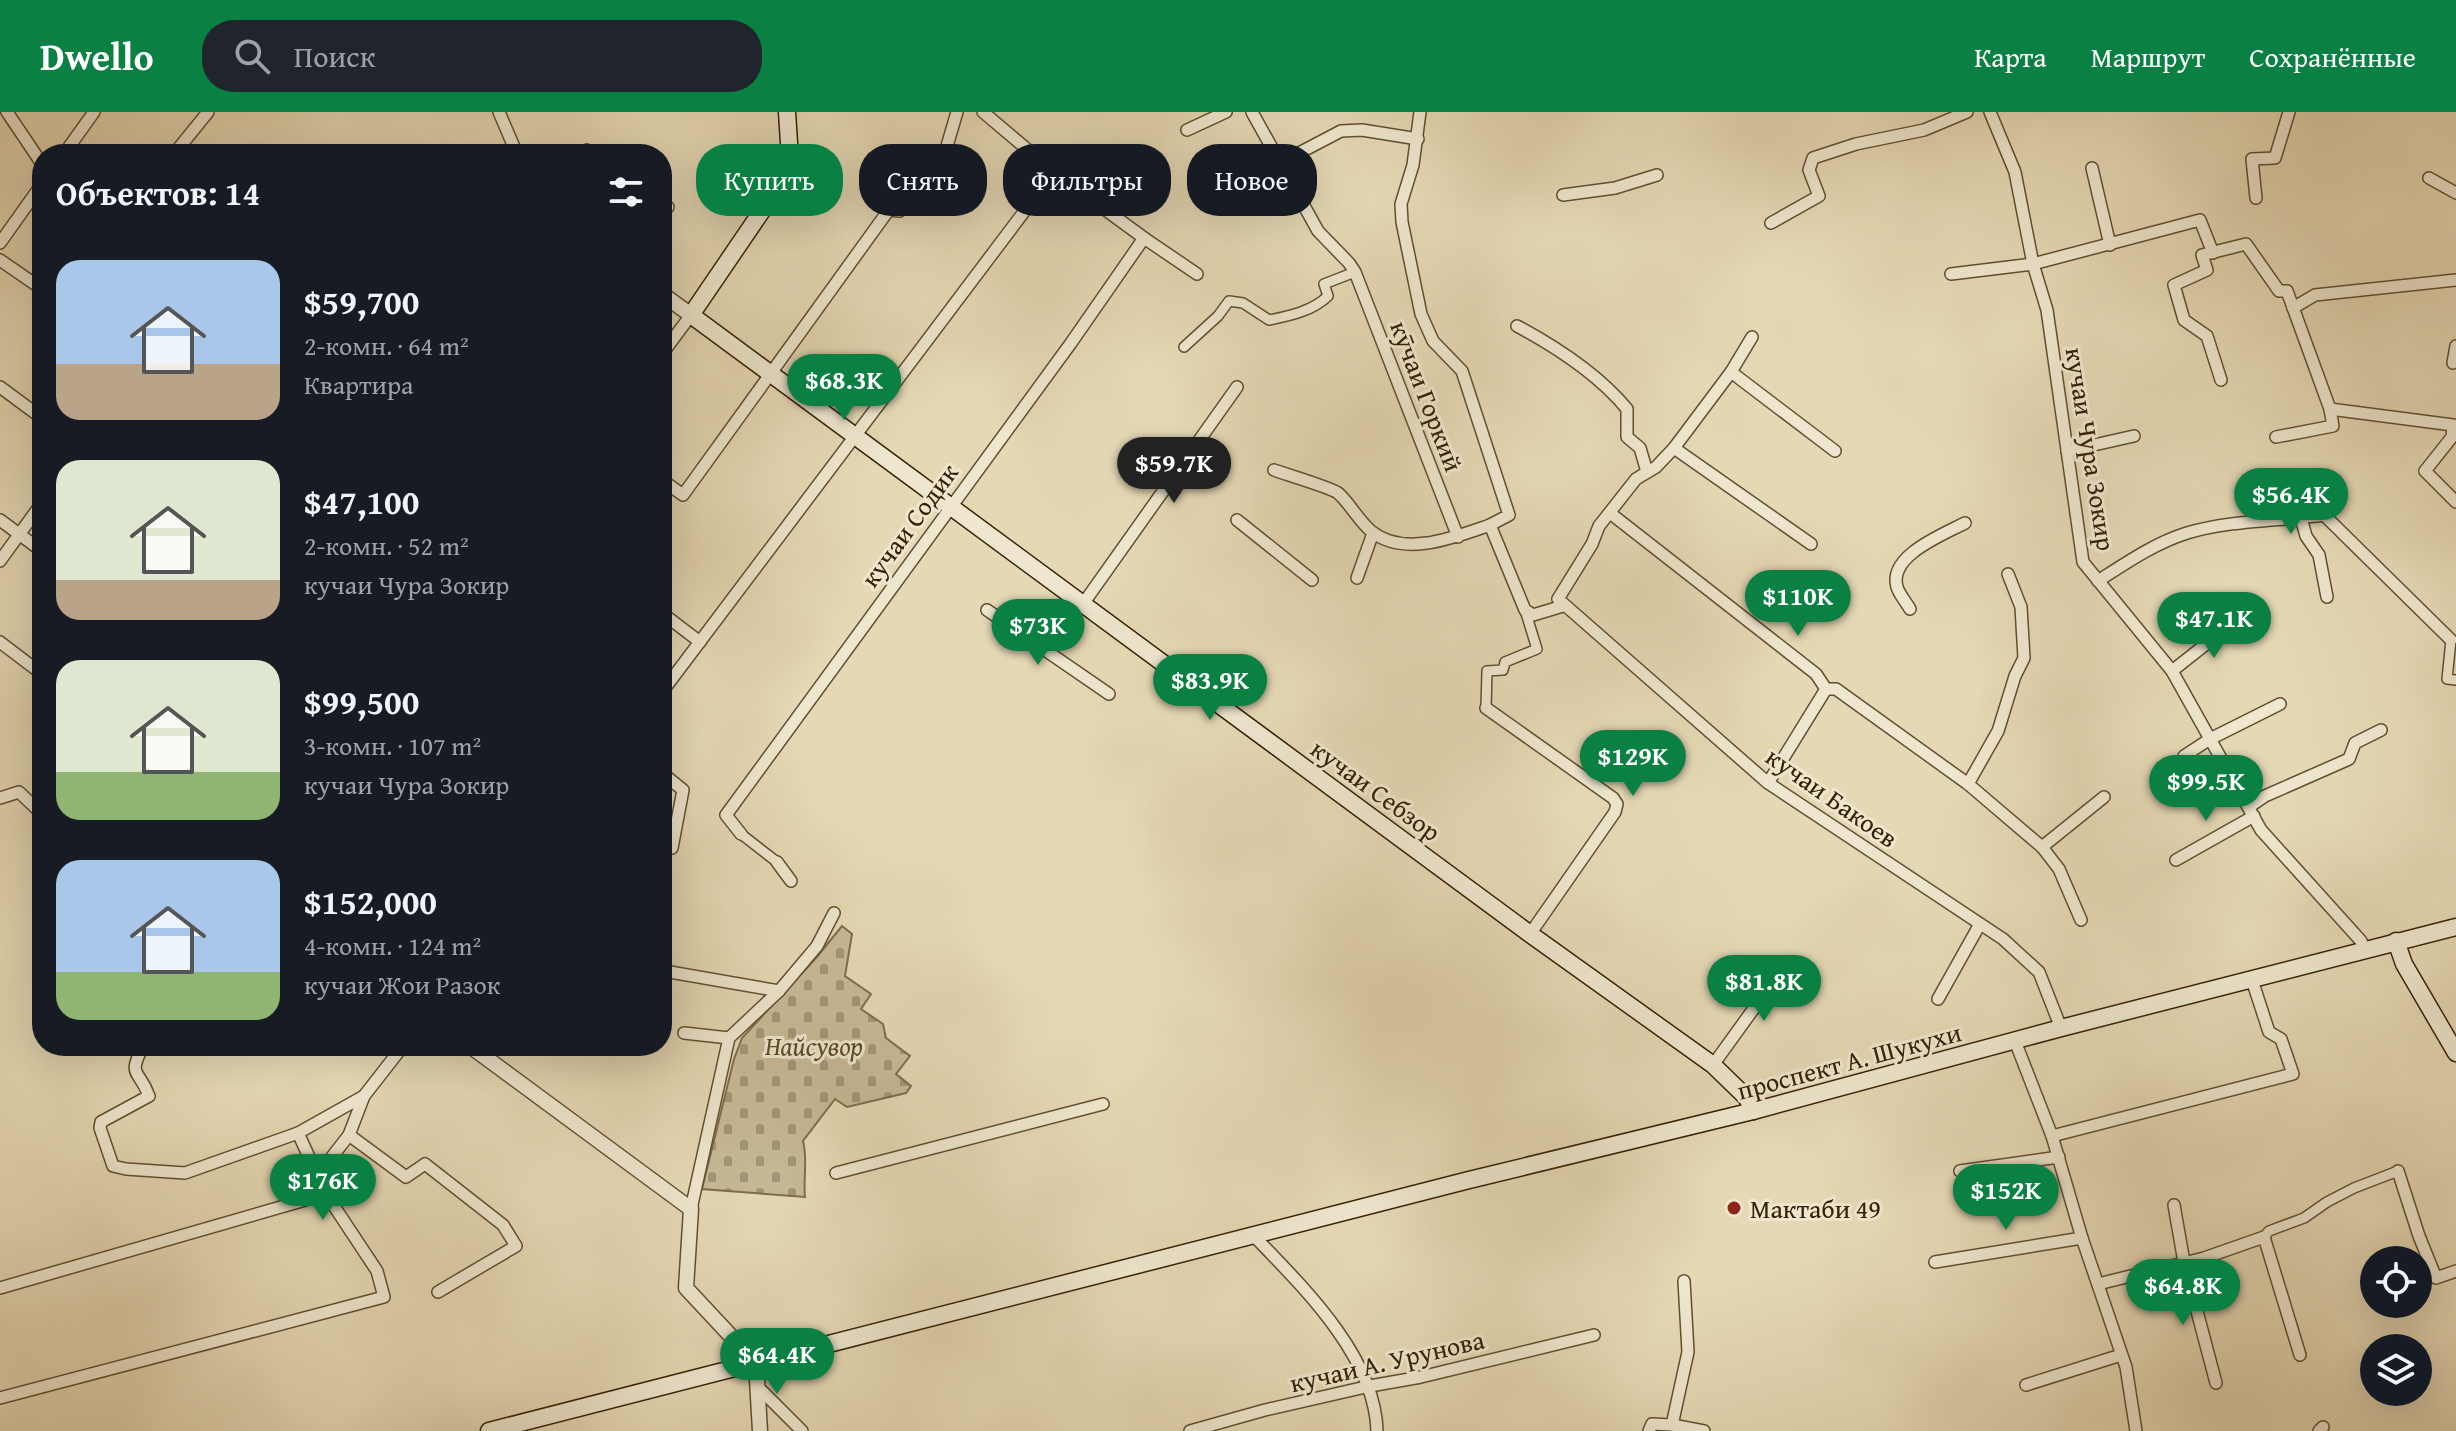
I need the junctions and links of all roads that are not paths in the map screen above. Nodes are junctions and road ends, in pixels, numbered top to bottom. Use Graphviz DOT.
graph roads {
  1 [pos="7,112"];
  2 [pos="94,112"];
  3 [pos="208,112"];
  4 [pos="499,112"];
  5 [pos="787,112"];
  6 [pos="957,112"];
  7 [pos="983,112"];
  8 [pos="1226,112"];
  9 [pos="1252,112"];
  10 [pos="1420,112"];
  11 [pos="1967,112"];
  12 [pos="1990,112"];
  13 [pos="2289,112"];
  14 [pos="1187,130"];
  15 [pos="1418,139"];
  16 [pos="71,144"];
  17 [pos="182,144"];
  18 [pos="513,144"];
  19 [pos="948,144"];
  20 [pos="1021,144"];
  21 [pos="1270,144"];
  22 [pos="1316,144"];
  23 [pos="32,149"];
  24 [pos="2092,168"];
  25 [pos="1657,175"];
  26 [pos="2429,178"];
  27 [pos="2456,193"];
  28 [pos="1563,195"];
  29 [pos="32,198"];
  30 [pos="2256,198"];
  31 [pos="884,216"];
  32 [pos="1021,216"];
  33 [pos="1114,216"];
  34 [pos="1310,216"];
  35 [pos="1771,223"];
  36 [pos="1144,238"];
  37 [pos="0,243"];
  38 [pos="2110,245"];
  39 [pos="2208,254"];
  40 [pos="0,260"];
  41 [pos="2033,264"];
  42 [pos="1355,272"];
  43 [pos="1197,274"];
  44 [pos="1951,274"];
  45 [pos="2456,280"];
  46 [pos="32,282"];
  47 [pos="672,301"];
  48 [pos="2293,308"];
  49 [pos="691,315"];
  50 [pos="1517,326"];
  51 [pos="1752,337"];
  52 [pos="672,341"];
  53 [pos="2456,346"];
  54 [pos="1184,347"];
  55 [pos="2453,363"];
  56 [pos="1731,372"];
  57 [pos="770,374"];
  58 [pos="2221,380"];
  59 [pos="0,387"];
  60 [pos="1237,387"];
  61 [pos="2330,409"];
  62 [pos="32,411"];
  63 [pos="2134,436"];
  64 [pos="855,437"];
  65 [pos="2276,437"];
  66 [pos="1674,448"];
  67 [pos="1835,451"];
  68 [pos="2067,451"];
  69 [pos="1274,470"];
  70 [pos="1647,472"];
  71 [pos="672,487"];
  72 [pos="2456,502"];
  73 [pos="950,507"];
  74 [pos="1610,513"];
  75 [pos="32,518"];
  76 [pos="2301,518"];
  77 [pos="0,520"];
  78 [pos="1237,520"];
  79 [pos="1965,523"];
  80 [pos="1490,525"];
  81 [pos="1373,533"];
  82 [pos="20,535"];
  83 [pos="1458,537"];
  84 [pos="32,544"];
  85 [pos="1811,544"];
  86 [pos="0,561"];
  87 [pos="2008,574"];
  88 [pos="1357,578"];
  89 [pos="1312,580"];
  90 [pos="2098,581"];
  91 [pos="2327,597"];
  92 [pos="1083,604"];
  93 [pos="1563,606"];
  94 [pos="1910,609"];
  95 [pos="987,610"];
  96 [pos="1525,610"];
  97 [pos="672,621"];
  98 [pos="2234,622"];
  99 [pos="2451,640"];
  100 [pos="0,642"];
  101 [pos="700,642"];
  102 [pos="32,666"];
  103 [pos="2172,671"];
  104 [pos="672,679"];
  105 [pos="2456,680"];
  106 [pos="1826,689"];
  107 [pos="1109,694"];
  108 [pos="2280,704"];
  109 [pos="1486,708"];
  110 [pos="2381,730"];
  111 [pos="2210,739"];
  112 [pos="2184,756"];
  113 [pos="672,781"];
  114 [pos="1768,783"];
  115 [pos="1968,784"];
  116 [pos="2104,797"];
  117 [pos="0,798"];
  118 [pos="32,804"];
  119 [pos="2252,811"];
  120 [pos="741,834"];
  121 [pos="2042,847"];
  122 [pos="672,848"];
  123 [pos="2176,860"];
  124 [pos="777,862"];
  125 [pos="791,881"];
  126 [pos="834,913"];
  127 [pos="2081,920"];
  128 [pos="1980,924"];
  129 [pos="2456,927"];
  130 [pos="1530,934"];
  131 [pos="2396,941"];
  132 [pos="2365,950"];
  133 [pos="1791,963"];
  134 [pos="672,972"];
  135 [pos="2252,980"];
  136 [pos="779,991"];
  137 [pos="1938,999"];
  138 [pos="2061,1028"];
  139 [pos="684,1033"];
  140 [pos="729,1038"];
  141 [pos="2015,1041"];
  142 [pos="2456,1053"];
  143 [pos="136,1056"];
  144 [pos="395,1056"];
  145 [pos="484,1056"];
  146 [pos="1713,1065"];
  147 [pos="364,1096"];
  148 [pos="1103,1104"];
  149 [pos="1753,1111"];
  150 [pos="298,1133"];
  151 [pos="349,1135"];
  152 [pos="2052,1136"];
  153 [pos="2059,1157"];
  154 [pos="1960,1171"];
  155 [pos="2398,1171"];
  156 [pos="836,1173"];
  157 [pos="317,1176"];
  158 [pos="326,1194"];
  159 [pos="2174,1205"];
  160 [pos="691,1209"];
  161 [pos="1253,1235"];
  162 [pos="2264,1237"];
  163 [pos="2082,1238"];
  164 [pos="1935,1262"];
  165 [pos="2184,1262"];
  166 [pos="2456,1271"];
  167 [pos="1684,1281"];
  168 [pos="2098,1284"];
  169 [pos="0,1288"];
  170 [pos="438,1292"];
  171 [pos="1594,1335"];
  172 [pos="2121,1355"];
  173 [pos="2300,1355"];
  174 [pos="756,1363"];
  175 [pos="2216,1383"];
  176 [pos="2026,1385"];
  177 [pos="757,1386"];
  178 [pos="1370,1386"];
  179 [pos="0,1398"];
  180 [pos="1672,1425"];
  181 [pos="489,1431"];
  182 [pos="760,1431"];
  183 [pos="802,1431"];
  184 [pos="1190,1431"];
  185 [pos="1377,1431"];
  186 [pos="1649,1431"];
  187 [pos="1704,1431"];
  188 [pos="2136,1431"];
  1 -- 23 [label="street"];
  2 -- 16 [label="street"];
  3 -- 17 [label="street"];
  4 -- 18 [label="street"];
  5 -- 49 [label="main road"];
  6 -- 19 [label="street"];
  7 -- 20 [label="street"];
  8 -- 14 [label="street"];
  9 -- 21 [label="street, кӯчаи Горкий"];
  10 -- 15 [label="street"];
  11 -- 35 [label="street"];
  12 -- 41 [label="street, кучаи Чура Зокир"];
  13 -- 30 [label="street"];
  15 -- 22 [label="street"];
  15 -- 80 [label="street"];
  24 -- 38 [label="street"];
  25 -- 28 [label="street"];
  26 -- 27 [label="street"];
  29 -- 37 [label="street"];
  31 -- 57 [label="street"];
  32 -- 64 [label="street"];
  33 -- 36 [label="street"];
  34 -- 42 [label="street, кӯчаи Горкий"];
  36 -- 43 [label="street"];
  36 -- 73 [label="street, кучаи Содик"];
  38 -- 39 [label="street"];
  38 -- 41 [label="street"];
  39 -- 48 [label="street"];
  39 -- 58 [label="street"];
  40 -- 46 [label="street"];
  41 -- 44 [label="street"];
  41 -- 68 [label="street, кучаи Чура Зокир"];
  42 -- 54 [label="street"];
  42 -- 83 [label="street, кӯчаи Горкий"];
  45 -- 48 [label="street"];
  47 -- 49 [label="street"];
  48 -- 61 [label="street"];
  49 -- 52 [label="street"];
  49 -- 57 [label="main road, кучаи Себзор"];
  50 -- 70 [label="street"];
  51 -- 56 [label="street"];
  53 -- 55 [label="street"];
  56 -- 66 [label="street"];
  56 -- 67 [label="street"];
  57 -- 64 [label="main road, кучаи Себзор"];
  57 -- 71 [label="street"];
  59 -- 62 [label="street"];
  60 -- 92 [label="street"];
  61 -- 65 [label="street"];
  61 -- 72 [label="street"];
  63 -- 68 [label="street"];
  64 -- 73 [label="main road, кучаи Себзор"];
  64 -- 101 [label="street"];
  66 -- 70 [label="street"];
  66 -- 85 [label="street"];
  68 -- 90 [label="street, кучаи Чура Зокир"];
  69 -- 81 [label="street"];
  70 -- 74 [label="street"];
  73 -- 92 [label="main road, кучаи Себзор"];
  73 -- 120 [label="street, кучаи Содик"];
  74 -- 93 [label="street"];
  74 -- 106 [label="street"];
  75 -- 82 [label="street"];
  76 -- 90 [label="street"];
  76 -- 91 [label="street"];
  76 -- 99 [label="street"];
  77 -- 82 [label="street"];
  78 -- 89 [label="street"];
  79 -- 94 [label="street"];
  80 -- 83 [label="street"];
  80 -- 96 [label="street"];
  81 -- 83 [label="street"];
  81 -- 88 [label="street"];
  82 -- 84 [label="street"];
  82 -- 86 [label="street"];
  87 -- 115 [label="street"];
  90 -- 103 [label="street, кучаи Чура Зокир"];
  92 -- 130 [label="main road, кучаи Себзор"];
  93 -- 96 [label="street"];
  93 -- 114 [label="street, кучаи Бакоев"];
  95 -- 107 [label="street"];
  96 -- 109 [label="street"];
  97 -- 101 [label="street"];
  98 -- 103 [label="street"];
  99 -- 105 [label="street"];
  100 -- 102 [label="street"];
  101 -- 104 [label="street"];
  103 -- 111 [label="street, кучаи Чура Зокир"];
  106 -- 114 [label="street"];
  106 -- 115 [label="street"];
  108 -- 111 [label="street"];
  109 -- 130 [label="street"];
  110 -- 119 [label="street"];
  111 -- 112 [label="street"];
  111 -- 119 [label="street, кучаи Чура Зокир"];
  113 -- 122 [label="street"];
  114 -- 128 [label="street, кучаи Бакоев"];
  115 -- 121 [label="street"];
  116 -- 121 [label="street"];
  117 -- 118 [label="street"];
  119 -- 123 [label="street"];
  119 -- 132 [label="street, кучаи Чура Зокир"];
  120 -- 124 [label="street, кучаи Содик"];
  121 -- 127 [label="street"];
  124 -- 125 [label="street, кучаи Содик"];
  126 -- 136 [label="street"];
  128 -- 137 [label="street"];
  128 -- 138 [label="street, кучаи Бакоев"];
  129 -- 131 [label="main road, проспект А. Шукухи"];
  130 -- 146 [label="main road, кучаи Себзор"];
  131 -- 132 [label="main road, проспект А. Шукухи"];
  131 -- 142 [label="main road"];
  132 -- 135 [label="main road, проспект А. Шукухи"];
  133 -- 146 [label="street"];
  134 -- 136 [label="street"];
  135 -- 138 [label="main road, проспект А. Шукухи"];
  135 -- 152 [label="street"];
  136 -- 140 [label="street"];
  138 -- 141 [label="main road, проспект А. Шукухи"];
  139 -- 140 [label="street"];
  140 -- 160 [label="street"];
  141 -- 149 [label="main road, проспект А. Шукухи"];
  141 -- 152 [label="street"];
  143 -- 150 [label="street"];
  144 -- 147 [label="street"];
  145 -- 160 [label="street"];
  146 -- 149 [label="main road, кучаи Себзор"];
  147 -- 150 [label="street"];
  147 -- 151 [label="street"];
  148 -- 156 [label="street"];
  149 -- 161 [label="main road, проспект А. Шукухи"];
  150 -- 157 [label="street"];
  151 -- 157 [label="street"];
  151 -- 170 [label="street"];
  152 -- 153 [label="street"];
  153 -- 154 [label="street"];
  153 -- 163 [label="street"];
  155 -- 162 [label="street"];
  155 -- 166 [label="street"];
  157 -- 158 [label="street"];
  158 -- 169 [label="street"];
  158 -- 179 [label="street"];
  159 -- 165 [label="street"];
  160 -- 174 [label="street"];
  161 -- 174 [label="main road, проспект А. Шукухи"];
  161 -- 178 [label="street"];
  162 -- 165 [label="street"];
  162 -- 173 [label="street"];
  163 -- 164 [label="street"];
  163 -- 168 [label="street"];
  165 -- 168 [label="street"];
  165 -- 175 [label="street"];
  167 -- 180 [label="street"];
  168 -- 172 [label="street"];
  171 -- 178 [label="street, кучаи А. Урунова"];
  172 -- 176 [label="street"];
  172 -- 188 [label="street"];
  174 -- 177 [label="street"];
  174 -- 181 [label="main road, проспект А. Шукухи"];
  177 -- 182 [label="street"];
  177 -- 183 [label="street"];
  178 -- 184 [label="street, кучаи А. Урунова"];
  178 -- 185 [label="street"];
  180 -- 186 [label="street"];
  180 -- 187 [label="street"];
}
